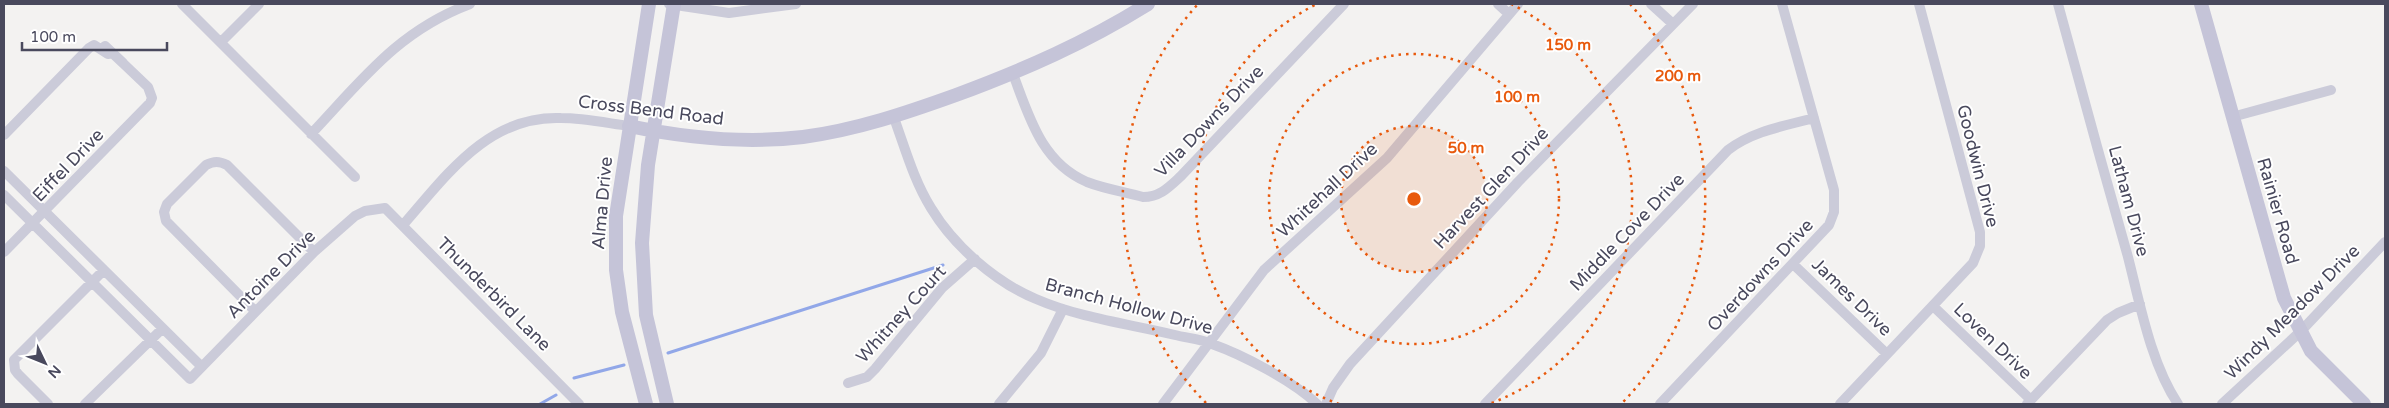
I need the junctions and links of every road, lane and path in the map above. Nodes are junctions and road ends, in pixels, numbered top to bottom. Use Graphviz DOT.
graph roads {
  1 [pos="182,4"];
  2 [pos="259,4"];
  3 [pos="470,4"];
  4 [pos="649,4"];
  5 [pos="672,4"];
  6 [pos="796,4"];
  7 [pos="1148,4"];
  8 [pos="1344,4"];
  9 [pos="1498,4"];
  10 [pos="1518,4"];
  11 [pos="1651,4"];
  12 [pos="1693,4"];
  13 [pos="1782,4"];
  14 [pos="1919,4"];
  15 [pos="2058,4"];
  16 [pos="2201,4"];
  17 [pos="1509,14"];
  18 [pos="1673,24"];
  19 [pos="221,42"];
  20 [pos="1012,74"];
  21 [pos="2331,90"];
  22 [pos="2232,117"];
  23 [pos="894,118"];
  24 [pos="1814,118"];
  25 [pos="629,126"];
  26 [pos="654,132"];
  27 [pos="311,134"];
  28 [pos="4,135"];
  29 [pos="4,171"];
  30 [pos="355,177"];
  31 [pos="4,195"];
  32 [pos="385,208"];
  33 [pos="45,212"];
  34 [pos="33,224"];
  35 [pos="403,225"];
  36 [pos="67,234"];
  37 [pos="2385,242"];
  38 [pos="55,246"];
  39 [pos="4,252"];
  40 [pos="314,252"];
  41 [pos="975,259"];
  42 [pos="1793,264"];
  43 [pos="104,271"];
  44 [pos="91,283"];
  45 [pos="130,297"];
  46 [pos="2140,304"];
  47 [pos="1933,306"];
  48 [pos="118,309"];
  49 [pos="1063,309"];
  50 [pos="255,311"];
  51 [pos="162,329"];
  52 [pos="2300,331"];
  53 [pos="150,342"];
  54 [pos="1211,343"];
  55 [pos="181,347"];
  56 [pos="1887,354"];
  57 [pos="169,360"];
  58 [pos="201,366"];
  59 [pos="848,383"];
  60 [pos="2029,402"];
  61 [pos="48,404"];
  62 [pos="85,404"];
  63 [pos="579,404"];
  64 [pos="646,404"];
  65 [pos="667,404"];
  66 [pos="999,404"];
  67 [pos="1163,404"];
  68 [pos="1317,404"];
  69 [pos="1326,404"];
  70 [pos="1485,404"];
  71 [pos="1660,404"];
  72 [pos="1840,404"];
  73 [pos="2178,404"];
  74 [pos="2222,404"];
  75 [pos="2364,404"];
  1 -- 19 [label="street"];
  2 -- 19 [label="street"];
  3 -- 27 [label="street"];
  4 -- 25 [label="street, Alma Drive"];
  5 -- 6 [label="street"];
  5 -- 26 [label="street"];
  7 -- 20 [label="street, Cross Bend Road"];
  8 -- 20 [label="street, Villa Downs Drive"];
  9 -- 17 [label="street"];
  10 -- 17 [label="street, Whitehall Drive"];
  11 -- 18 [label="street"];
  12 -- 18 [label="street, Harvest Glen Drive"];
  13 -- 24 [label="street, Overdowns Drive"];
  14 -- 47 [label="street, Goodwin Drive"];
  15 -- 46 [label="street, Latham Drive"];
  16 -- 22 [label="street, Rainier Road"];
  17 -- 54 [label="street, Whitehall Drive"];
  18 -- 69 [label="street, Harvest Glen Drive"];
  19 -- 27 [label="street"];
  20 -- 23 [label="street, Cross Bend Road"];
  21 -- 22 [label="street"];
  22 -- 52 [label="street, Rainier Road"];
  23 -- 26 [label="street, Cross Bend Road"];
  23 -- 41 [label="street, Branch Hollow Drive"];
  24 -- 42 [label="street, Overdowns Drive"];
  24 -- 70 [label="street, Middle Cove Drive"];
  25 -- 26 [label="street, Cross Bend Road"];
  25 -- 35 [label="street, Cross Bend Road"];
  25 -- 64 [label="street, Alma Drive"];
  26 -- 65 [label="street"];
  27 -- 30 [label="street"];
  28 -- 33 [label="street, Eiffel Drive"];
  29 -- 33 [label="street"];
  31 -- 34 [label="street"];
  32 -- 35 [label="street, Thunderbird Lane"];
  32 -- 40 [label="street, Antoine Drive"];
  33 -- 34 [label="street, Eiffel Drive"];
  33 -- 36 [label="street"];
  34 -- 38 [label="street"];
  34 -- 39 [label="street, Eiffel Drive"];
  35 -- 63 [label="street, Thunderbird Lane"];
  36 -- 38 [label="street"];
  36 -- 43 [label="street"];
  37 -- 52 [label="street, Windy Meadow Drive"];
  38 -- 44 [label="street"];
  40 -- 50 [label="street, Antoine Drive"];
  40 -- 50 [label="street"];
  41 -- 49 [label="street, Branch Hollow Drive"];
  41 -- 59 [label="street, Whitney Court"];
  42 -- 56 [label="street, James Drive"];
  42 -- 71 [label="street, Overdowns Drive"];
  43 -- 44 [label="street"];
  43 -- 45 [label="street"];
  44 -- 48 [label="street"];
  44 -- 61 [label="street"];
  45 -- 48 [label="street"];
  45 -- 51 [label="street"];
  46 -- 60 [label="street"];
  46 -- 73 [label="street, Latham Drive"];
  47 -- 56 [label="street, Goodwin Drive"];
  47 -- 60 [label="street, Loven Drive"];
  48 -- 53 [label="street"];
  49 -- 54 [label="street, Branch Hollow Drive"];
  49 -- 66 [label="street"];
  50 -- 58 [label="street, Antoine Drive"];
  51 -- 53 [label="street"];
  51 -- 55 [label="street"];
  52 -- 74 [label="street, Windy Meadow Drive"];
  52 -- 75 [label="street, Rainier Road"];
  53 -- 57 [label="street"];
  53 -- 62 [label="street"];
  54 -- 67 [label="street, Whitehall Drive"];
  54 -- 68 [label="street, Branch Hollow Drive"];
  55 -- 57 [label="street"];
  55 -- 58 [label="street"];
  56 -- 72 [label="street, Goodwin Drive"];
  57 -- 58 [label="street, Antoine Drive"];
}
